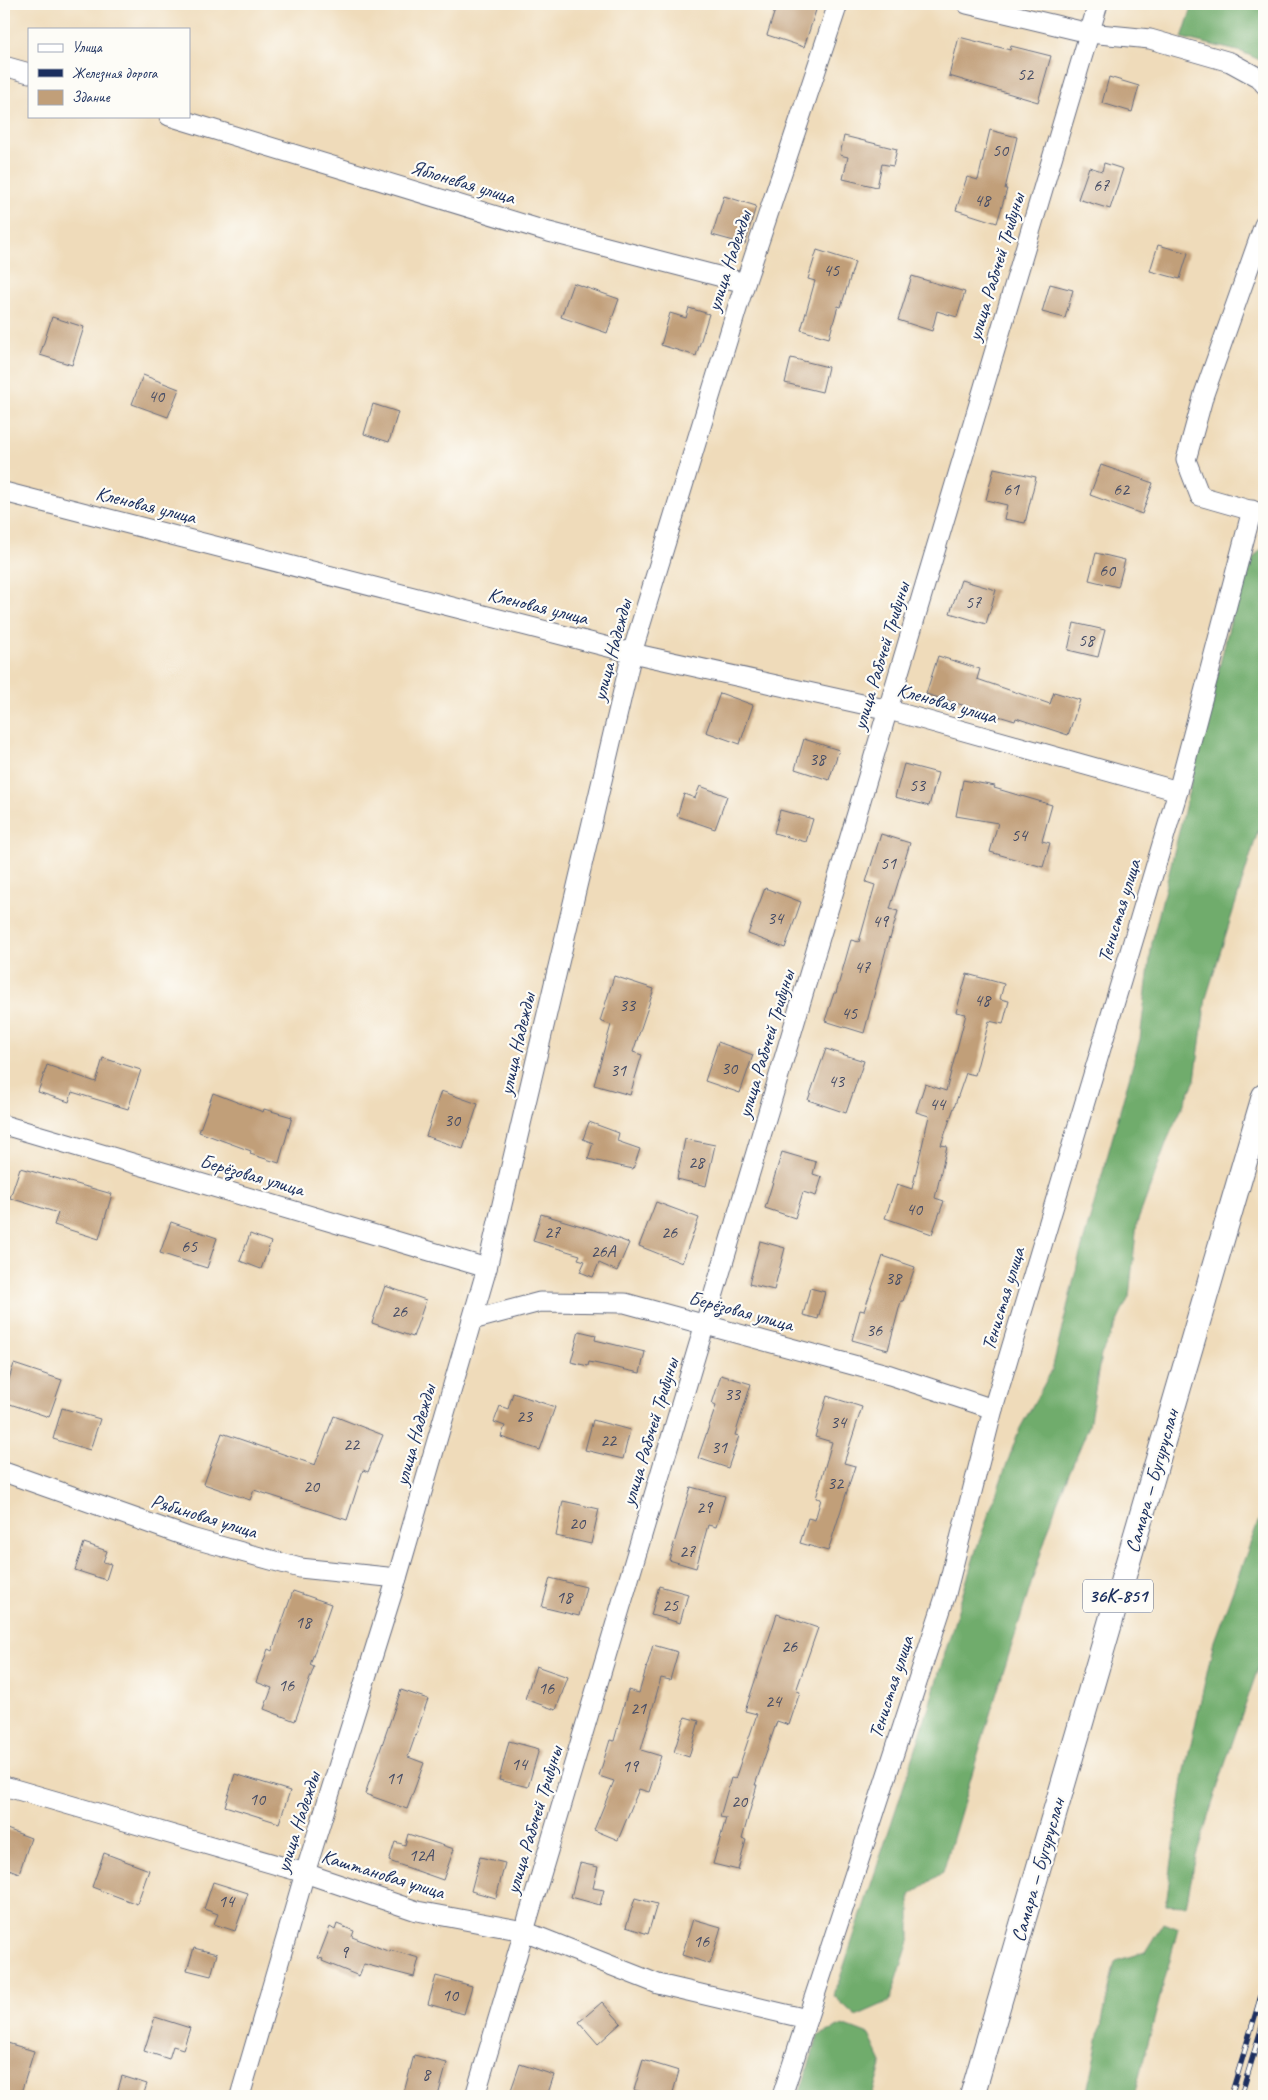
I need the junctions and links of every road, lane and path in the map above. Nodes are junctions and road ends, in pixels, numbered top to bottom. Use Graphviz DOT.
graph roads {
  1 [pos="838,4"];
  2 [pos="967,4"];
  3 [pos="1098,4"];
  4 [pos="1089,33"];
  5 [pos="4,66"];
  6 [pos="28,73"];
  7 [pos="1264,84"];
  8 [pos="176,118"];
  9 [pos="1264,225"];
  10 [pos="745,283"];
  11 [pos="4,492"];
  12 [pos="1258,512"];
  13 [pos="632,653"];
  14 [pos="889,710"];
  15 [pos="1178,791"];
  16 [pos="1264,1096"];
  17 [pos="4,1125"];
  18 [pos="487,1268"];
  19 [pos="472,1320"];
  20 [pos="706,1324"];
  21 [pos="993,1409"];
  22 [pos="4,1472"];
  23 [pos="397,1578"];
  24 [pos="4,1786"];
  25 [pos="305,1873"];
  26 [pos="524,1932"];
  27 [pos="807,2019"];
  28 [pos="240,2096"];
  29 [pos="475,2096"];
  30 [pos="782,2096"];
  31 [pos="972,2096"];
  1 -- 10 [label="street, улица Надежды"];
  2 -- 4 [label="street"];
  3 -- 4 [label="street, улица Рабочей Трибуны"];
  4 -- 7 [label="street"];
  4 -- 14 [label="street, улица Рабочей Трибуны"];
  5 -- 6 [label="street"];
  8 -- 10 [label="street, Яблоневая улица"];
  9 -- 12 [label="street"];
  10 -- 13 [label="street, улица Надежды"];
  11 -- 13 [label="street, Кленовая улица"];
  12 -- 15 [label="street, Тенистая улица"];
  13 -- 14 [label="street, Кленовая улица"];
  13 -- 18 [label="street, улица Надежды"];
  14 -- 15 [label="street, Кленовая улица"];
  14 -- 20 [label="street, улица Рабочей Трибуны"];
  15 -- 21 [label="street, Тенистая улица"];
  16 -- 31 [label="main road, Самара — Бугуруслан / 36К-851"];
  17 -- 18 [label="street, Берёзовая улица"];
  18 -- 19 [label="street, улица Надежды"];
  19 -- 20 [label="street, Берёзовая улица"];
  19 -- 23 [label="street, улица Надежды"];
  20 -- 21 [label="street, Берёзовая улица"];
  20 -- 26 [label="street, улица Рабочей Трибуны"];
  21 -- 27 [label="street, Тенистая улица"];
  22 -- 23 [label="street, Рябиновая улица"];
  23 -- 25 [label="street, улица Надежды"];
  24 -- 25 [label="street, Каштановая улица"];
  25 -- 26 [label="street, Каштановая улица"];
  25 -- 28 [label="street, улица Надежды"];
  26 -- 27 [label="street, Каштановая улица"];
  26 -- 29 [label="street, улица Рабочей Трибуны"];
  27 -- 30 [label="street, Тенистая улица"];
}
